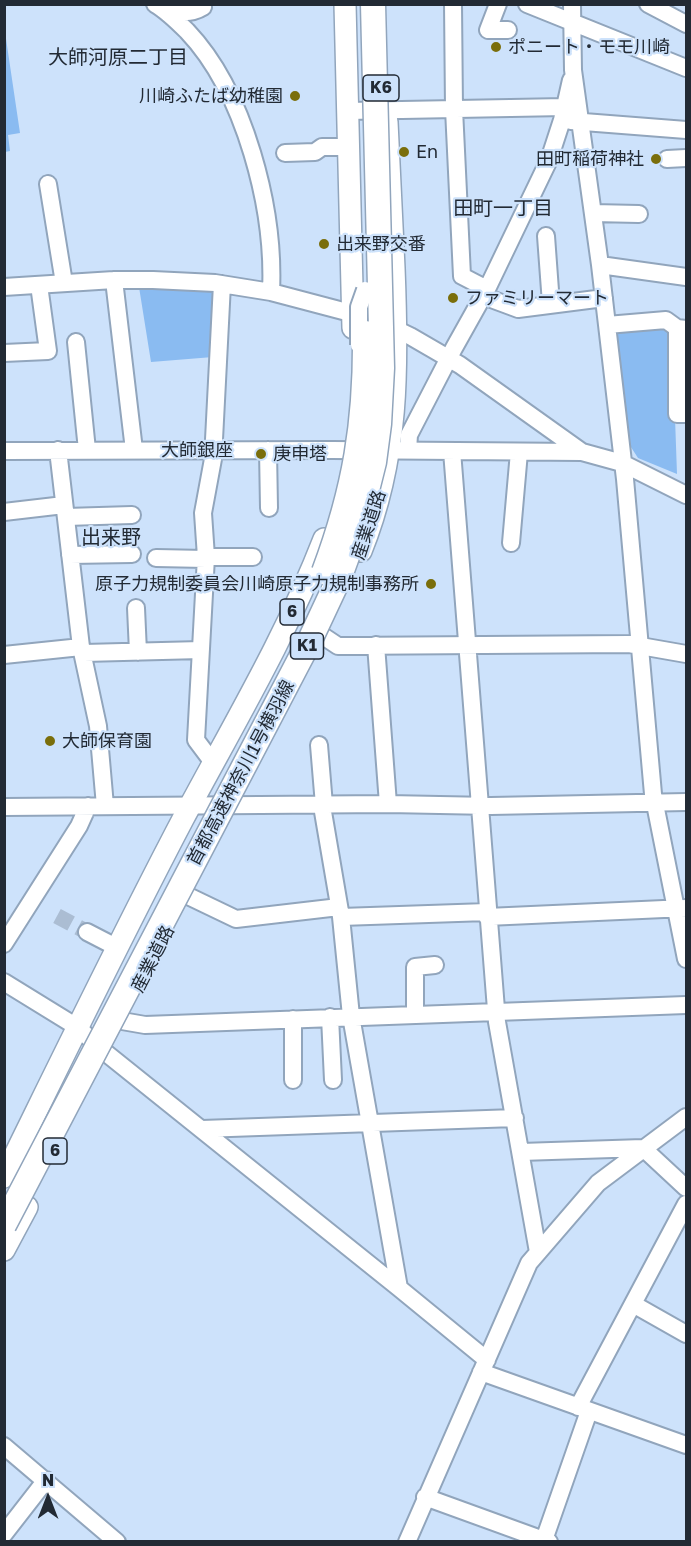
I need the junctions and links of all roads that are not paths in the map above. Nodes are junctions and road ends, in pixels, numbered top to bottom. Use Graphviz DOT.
graph roads {
  1 [pos="345,4"];
  2 [pos="357,4"];
  3 [pos="373,4"];
  4 [pos="385,4"];
  5 [pos="453,4"];
  6 [pos="498,4"];
  7 [pos="527,4"];
  8 [pos="572,4"];
  9 [pos="648,4"];
  10 [pos="157,5"];
  11 [pos="203,6"];
  12 [pos="573,24"];
  13 [pos="687,24"];
  14 [pos="508,30"];
  15 [pos="196,40"];
  16 [pos="687,68"];
  17 [pos="573,70"];
  18 [pos="454,109"];
  19 [pos="387,110"];
  20 [pos="347,111"];
  21 [pos="564,114"];
  22 [pos="582,122"];
  23 [pos="687,130"];
  24 [pos="348,147"];
  25 [pos="285,153"];
  26 [pos="687,158"];
  27 [pos="667,159"];
  28 [pos="376,172"];
  29 [pos="48,184"];
  30 [pos="594,213"];
  31 [pos="639,214"];
  32 [pos="546,236"];
  33 [pos="600,265"];
  34 [pos="687,277"];
  35 [pos="114,280"];
  36 [pos="222,284"];
  37 [pos="39,285"];
  38 [pos="71,286"];
  39 [pos="4,287"];
  40 [pos="373,291"];
  41 [pos="271,292"];
  42 [pos="485,293"];
  43 [pos="604,298"];
  44 [pos="551,304"];
  45 [pos="353,312"];
  46 [pos="607,325"];
  47 [pos="396,328"];
  48 [pos="682,329"];
  49 [pos="76,342"];
  50 [pos="4,353"];
  51 [pos="449,358"];
  52 [pos="374,363"];
  53 [pos="687,414"];
  54 [pos="58,450"];
  55 [pos="87,450"];
  56 [pos="134,450"];
  57 [pos="213,450"];
  58 [pos="268,450"];
  59 [pos="347,450"];
  60 [pos="399,450"];
  61 [pos="4,451"];
  62 [pos="453,451"];
  63 [pos="519,452"];
  64 [pos="582,452"];
  65 [pos="622,463"];
  66 [pos="687,495"];
  67 [pos="269,508"];
  68 [pos="65,511"];
  69 [pos="4,512"];
  70 [pos="132,515"];
  71 [pos="511,543"];
  72 [pos="132,554"];
  73 [pos="70,555"];
  74 [pos="253,557"];
  75 [pos="156,558"];
  76 [pos="206,558"];
  77 [pos="136,608"];
  78 [pos="323,636"];
  79 [pos="376,645"];
  80 [pos="466,646"];
  81 [pos="640,646"];
  82 [pos="82,650"];
  83 [pos="201,650"];
  84 [pos="138,652"];
  85 [pos="687,654"];
  86 [pos="4,656"];
  87 [pos="319,745"];
  88 [pos="214,764"];
  89 [pos="654,802"];
  90 [pos="687,802"];
  91 [pos="388,804"];
  92 [pos="479,805"];
  93 [pos="97,806"];
  94 [pos="234,806"];
  95 [pos="323,806"];
  96 [pos="4,807"];
  97 [pos="190,807"];
  98 [pos="186,896"];
  99 [pos="682,908"];
  100 [pos="340,912"];
  101 [pos="487,914"];
  102 [pos="87,932"];
  103 [pos="4,944"];
  104 [pos="117,948"];
  105 [pos="687,959"];
  106 [pos="435,965"];
  107 [pos="4,982"];
  108 [pos="687,1005"];
  109 [pos="496,1013"];
  110 [pos="415,1014"];
  111 [pos="351,1016"];
  112 [pos="330,1017"];
  113 [pos="293,1019"];
  114 [pos="122,1021"];
  115 [pos="77,1027"];
  116 [pos="106,1053"];
  117 [pos="293,1080"];
  118 [pos="333,1080"];
  119 [pos="687,1117"];
  120 [pos="515,1118"];
  121 [pos="371,1123"];
  122 [pos="202,1129"];
  123 [pos="643,1148"];
  124 [pos="521,1152"];
  125 [pos="4,1177"];
  126 [pos="687,1188"];
  127 [pos="4,1193"];
  128 [pos="687,1204"];
  129 [pos="4,1225"];
  130 [pos="4,1250"];
  131 [pos="538,1252"];
  132 [pos="399,1288"];
  133 [pos="633,1304"];
  134 [pos="687,1334"];
  135 [pos="484,1366"];
  136 [pos="584,1409"];
  137 [pos="687,1445"];
  138 [pos="4,1446"];
  139 [pos="46,1480"];
  140 [pos="425,1497"];
  141 [pos="4,1534"];
  142 [pos="547,1541"];
  143 [pos="117,1542"];
  144 [pos="407,1542"];
  1 -- 20 [label="main road, 産業道路 / 6"];
  2 -- 40 [label="highway, 首都高速神奈川1号横羽線 / K1"];
  3 -- 28 [label="highway, 首都高速神奈川1号横羽線 / K1, bridge"];
  4 -- 19 [label="main road, 産業道路 / 6"];
  4 -- 28 [label="highway, K6, bridge"];
  5 -- 18 [label="street"];
  6 -- 14 [label="street"];
  7 -- 12 [label="street"];
  8 -- 12 [label="street"];
  9 -- 13 [label="street"];
  10 -- 11 [label="street"];
  10 -- 15 [label="street"];
  11 -- 15 [label="street"];
  12 -- 16 [label="street"];
  12 -- 17 [label="street"];
  15 -- 41 [label="street"];
  17 -- 21 [label="street"];
  17 -- 22 [label="street"];
  18 -- 19 [label="street"];
  18 -- 21 [label="street"];
  18 -- 42 [label="street"];
  19 -- 20 [label="street"];
  19 -- 47 [label="main road, 産業道路 / 6"];
  20 -- 24 [label="main road, 産業道路 / 6"];
  21 -- 22 [label="street"];
  21 -- 42 [label="street"];
  22 -- 23 [label="street"];
  22 -- 30 [label="street"];
  24 -- 25 [label="street"];
  24 -- 45 [label="main road, 産業道路 / 6"];
  26 -- 27 [label="street"];
  28 -- 40 [label="highway, 首都高速神奈川1号横羽線 / K1, bridge"];
  29 -- 38 [label="street"];
  30 -- 31 [label="street"];
  30 -- 33 [label="street"];
  32 -- 44 [label="street"];
  33 -- 34 [label="street"];
  33 -- 43 [label="street"];
  35 -- 36 [label="street"];
  35 -- 38 [label="street"];
  35 -- 56 [label="street"];
  36 -- 41 [label="street"];
  36 -- 57 [label="street"];
  37 -- 38 [label="street"];
  37 -- 39 [label="street"];
  37 -- 50 [label="street"];
  40 -- 52 [label="highway, 首都高速神奈川1号横羽線 / K1, bridge"];
  41 -- 45 [label="street"];
  42 -- 44 [label="street"];
  42 -- 51 [label="street"];
  43 -- 44 [label="street"];
  43 -- 46 [label="street"];
  45 -- 47 [label="street"];
  45 -- 59 [label="main road, 産業道路 / 6"];
  46 -- 48 [label="street"];
  46 -- 65 [label="street"];
  47 -- 51 [label="street"];
  47 -- 60 [label="main road, 産業道路 / 6"];
  48 -- 53 [label="street"];
  49 -- 55 [label="street"];
  51 -- 60 [label="street"];
  51 -- 64 [label="street"];
  52 -- 127 [label="highway, 首都高速神奈川1号横羽線 / K1, bridge"];
  52 -- 129 [label="highway, 首都高速神奈川1号横羽線 / K1, bridge"];
  54 -- 55 [label="street, 大師銀座"];
  54 -- 61 [label="street, 大師銀座"];
  54 -- 68 [label="street"];
  55 -- 56 [label="street, 大師銀座"];
  56 -- 57 [label="street, 大師銀座"];
  57 -- 58 [label="street, 大師銀座"];
  57 -- 76 [label="street"];
  58 -- 59 [label="street, 大師銀座"];
  58 -- 67 [label="street"];
  59 -- 60 [label="street, 大師銀座"];
  59 -- 88 [label="main road, 産業道路 / 6"];
  60 -- 62 [label="street, 大師銀座"];
  60 -- 78 [label="main road, 産業道路 / 6"];
  62 -- 63 [label="street, 大師銀座"];
  62 -- 80 [label="street"];
  63 -- 64 [label="street, 大師銀座"];
  63 -- 71 [label="street"];
  64 -- 65 [label="street"];
  65 -- 66 [label="street"];
  65 -- 81 [label="street"];
  68 -- 69 [label="street"];
  68 -- 70 [label="street"];
  68 -- 73 [label="street"];
  72 -- 73 [label="street"];
  73 -- 82 [label="street"];
  74 -- 76 [label="street"];
  75 -- 76 [label="street"];
  76 -- 83 [label="street"];
  77 -- 84 [label="street"];
  78 -- 79 [label="street"];
  78 -- 94 [label="main road, 産業道路 / 6"];
  79 -- 80 [label="street"];
  79 -- 91 [label="street"];
  80 -- 81 [label="street"];
  80 -- 92 [label="street"];
  81 -- 85 [label="street"];
  81 -- 89 [label="street"];
  82 -- 84 [label="street"];
  82 -- 86 [label="street"];
  82 -- 93 [label="street"];
  83 -- 84 [label="street"];
  83 -- 88 [label="street"];
  87 -- 95 [label="street"];
  88 -- 97 [label="main road, 産業道路 / 6"];
  89 -- 90 [label="street"];
  89 -- 92 [label="street"];
  89 -- 99 [label="street"];
  91 -- 92 [label="street"];
  91 -- 95 [label="street"];
  92 -- 101 [label="street"];
  93 -- 96 [label="street"];
  93 -- 97 [label="street"];
  93 -- 103 [label="street"];
  94 -- 95 [label="street"];
  94 -- 97 [label="street"];
  94 -- 98 [label="main road, 産業道路 / 6"];
  95 -- 100 [label="street"];
  97 -- 104 [label="main road, 産業道路 / 6"];
  98 -- 100 [label="street"];
  98 -- 114 [label="main road, 産業道路 / 6"];
  99 -- 101 [label="street"];
  99 -- 105 [label="street"];
  100 -- 101 [label="street"];
  100 -- 111 [label="street"];
  101 -- 109 [label="street"];
  102 -- 104 [label="street"];
  104 -- 115 [label="main road, 産業道路 / 6"];
  106 -- 110 [label="street"];
  107 -- 115 [label="street"];
  108 -- 109 [label="street"];
  109 -- 110 [label="street"];
  109 -- 120 [label="street"];
  110 -- 111 [label="street"];
  111 -- 112 [label="street"];
  111 -- 121 [label="street"];
  112 -- 113 [label="street"];
  112 -- 118 [label="street"];
  113 -- 114 [label="street"];
  113 -- 117 [label="street"];
  114 -- 116 [label="main road, 産業道路 / 6"];
  115 -- 116 [label="street"];
  115 -- 125 [label="main road, 産業道路 / 6"];
  116 -- 122 [label="street"];
  116 -- 130 [label="main road, 産業道路 / 6"];
  119 -- 123 [label="street"];
  120 -- 121 [label="street"];
  120 -- 124 [label="street"];
  121 -- 122 [label="street"];
  121 -- 132 [label="street"];
  122 -- 132 [label="street"];
  123 -- 124 [label="street"];
  123 -- 126 [label="street"];
  123 -- 131 [label="street"];
  124 -- 131 [label="street"];
  128 -- 133 [label="street"];
  131 -- 135 [label="street"];
  132 -- 135 [label="street"];
  133 -- 134 [label="street"];
  133 -- 136 [label="street"];
  135 -- 136 [label="street"];
  135 -- 140 [label="street"];
  136 -- 137 [label="street"];
  136 -- 142 [label="street"];
  138 -- 139 [label="street"];
  139 -- 141 [label="street"];
  139 -- 143 [label="street"];
  140 -- 142 [label="street"];
  140 -- 144 [label="street"];
}
